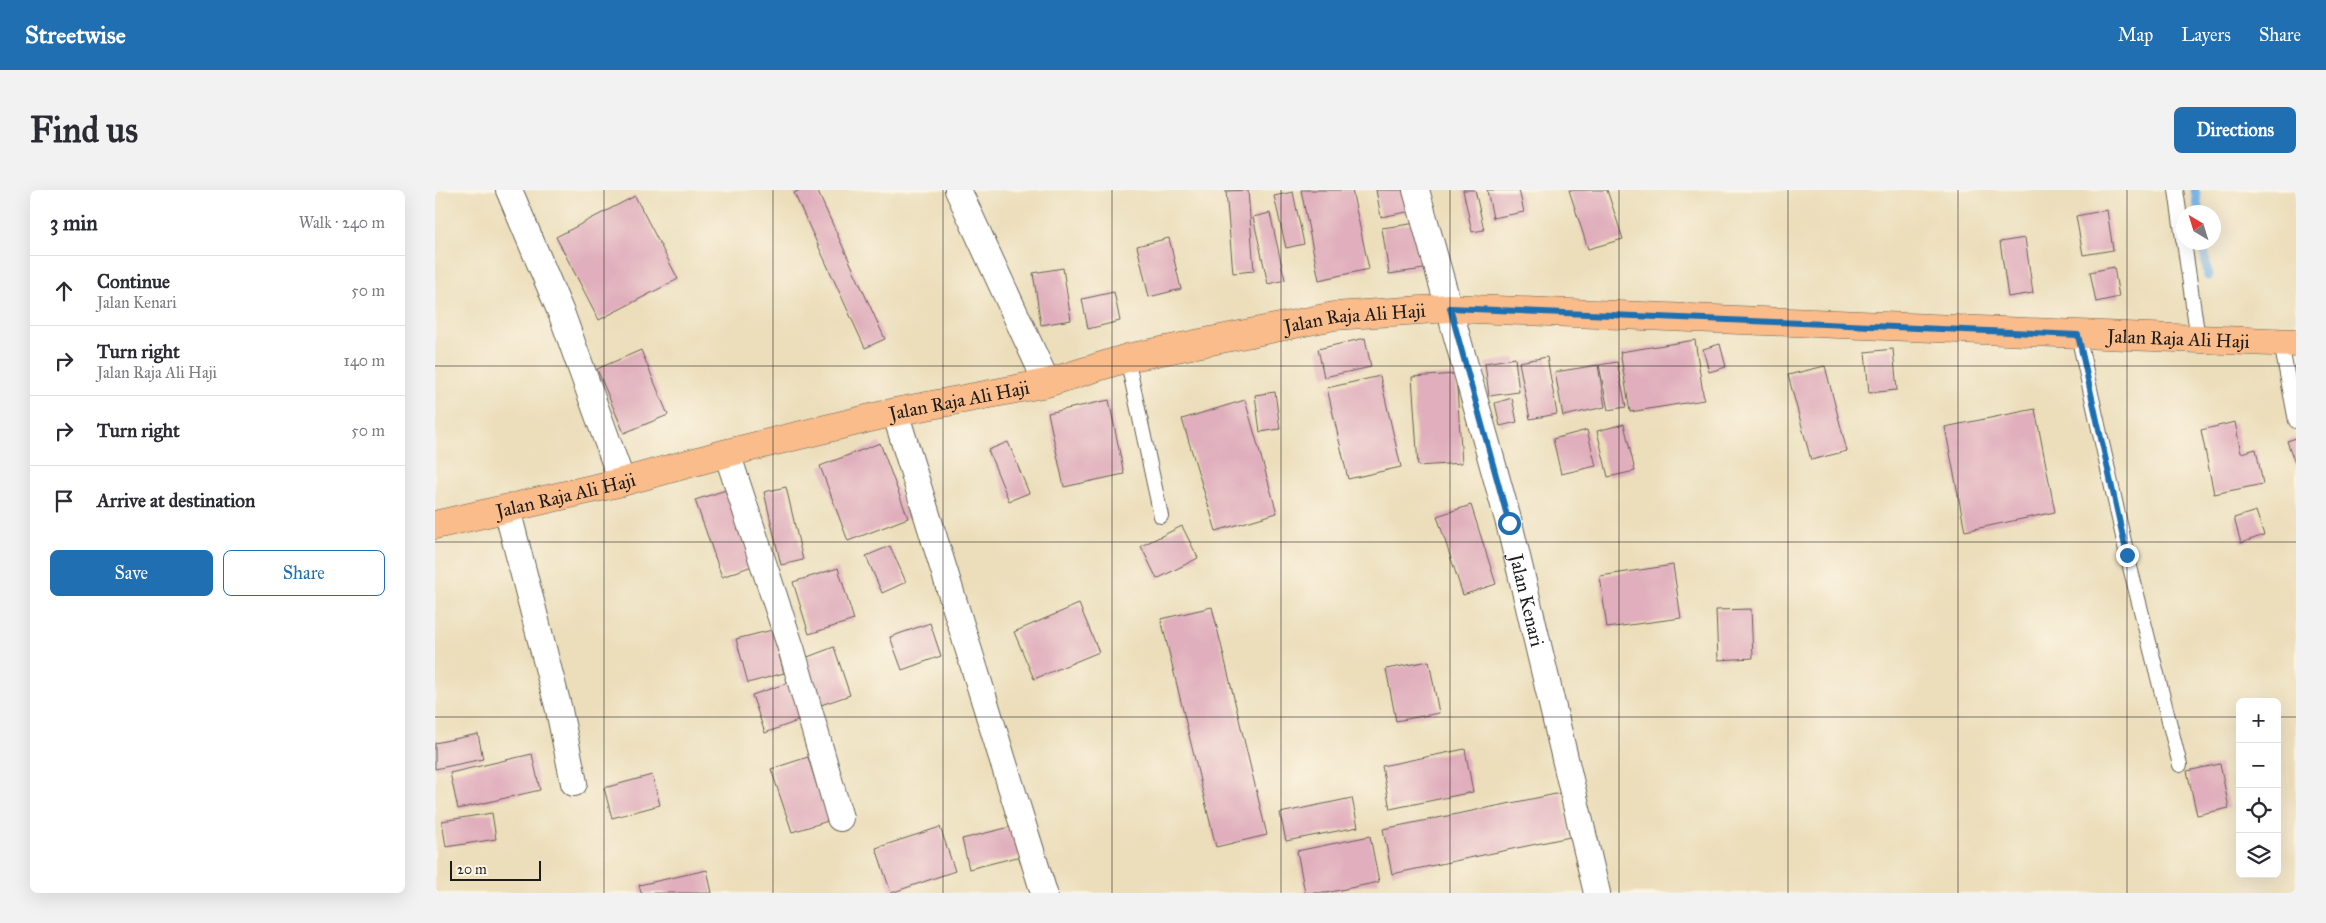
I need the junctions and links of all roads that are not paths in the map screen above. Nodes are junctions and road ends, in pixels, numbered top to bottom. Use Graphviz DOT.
graph roads {
  1 [pos="509,190"];
  2 [pos="958,190"];
  3 [pos="1416,190"];
  4 [pos="2176,190"];
  5 [pos="2178,205"];
  6 [pos="2185,250"];
  7 [pos="1450,308"];
  8 [pos="2078,335"];
  9 [pos="2199,339"];
  10 [pos="2289,343"];
  11 [pos="1127,358"];
  12 [pos="1047,383"];
  13 [pos="895,412"];
  14 [pos="2296,421"];
  15 [pos="727,453"];
  16 [pos="621,482"];
  17 [pos="507,510"];
  18 [pos="1161,516"];
  19 [pos="435,525"];
  20 [pos="2180,766"];
  21 [pos="574,783"];
  22 [pos="840,818"];
  23 [pos="1044,893"];
  24 [pos="1597,893"];
  1 -- 16 [label="street"];
  2 -- 12 [label="street"];
  3 -- 7 [label="street, Jalan Kenari"];
  4 -- 5 [label="lane"];
  6 -- 9 [label="lane"];
  7 -- 8 [label="main road, Jalan Raja Ali Haji"];
  7 -- 11 [label="main road, Jalan Raja Ali Haji"];
  7 -- 24 [label="street, Jalan Kenari"];
  8 -- 9 [label="main road, Jalan Raja Ali Haji"];
  8 -- 20 [label="lane"];
  9 -- 10 [label="main road, Jalan Raja Ali Haji"];
  10 -- 14 [label="lane"];
  11 -- 12 [label="main road, Jalan Raja Ali Haji"];
  11 -- 18 [label="lane"];
  12 -- 13 [label="main road, Jalan Raja Ali Haji"];
  13 -- 15 [label="main road, Jalan Raja Ali Haji"];
  13 -- 23 [label="street"];
  15 -- 16 [label="main road, Jalan Raja Ali Haji"];
  15 -- 22 [label="street"];
  16 -- 17 [label="main road, Jalan Raja Ali Haji"];
  17 -- 19 [label="main road, Jalan Raja Ali Haji"];
  17 -- 21 [label="street"];
}
